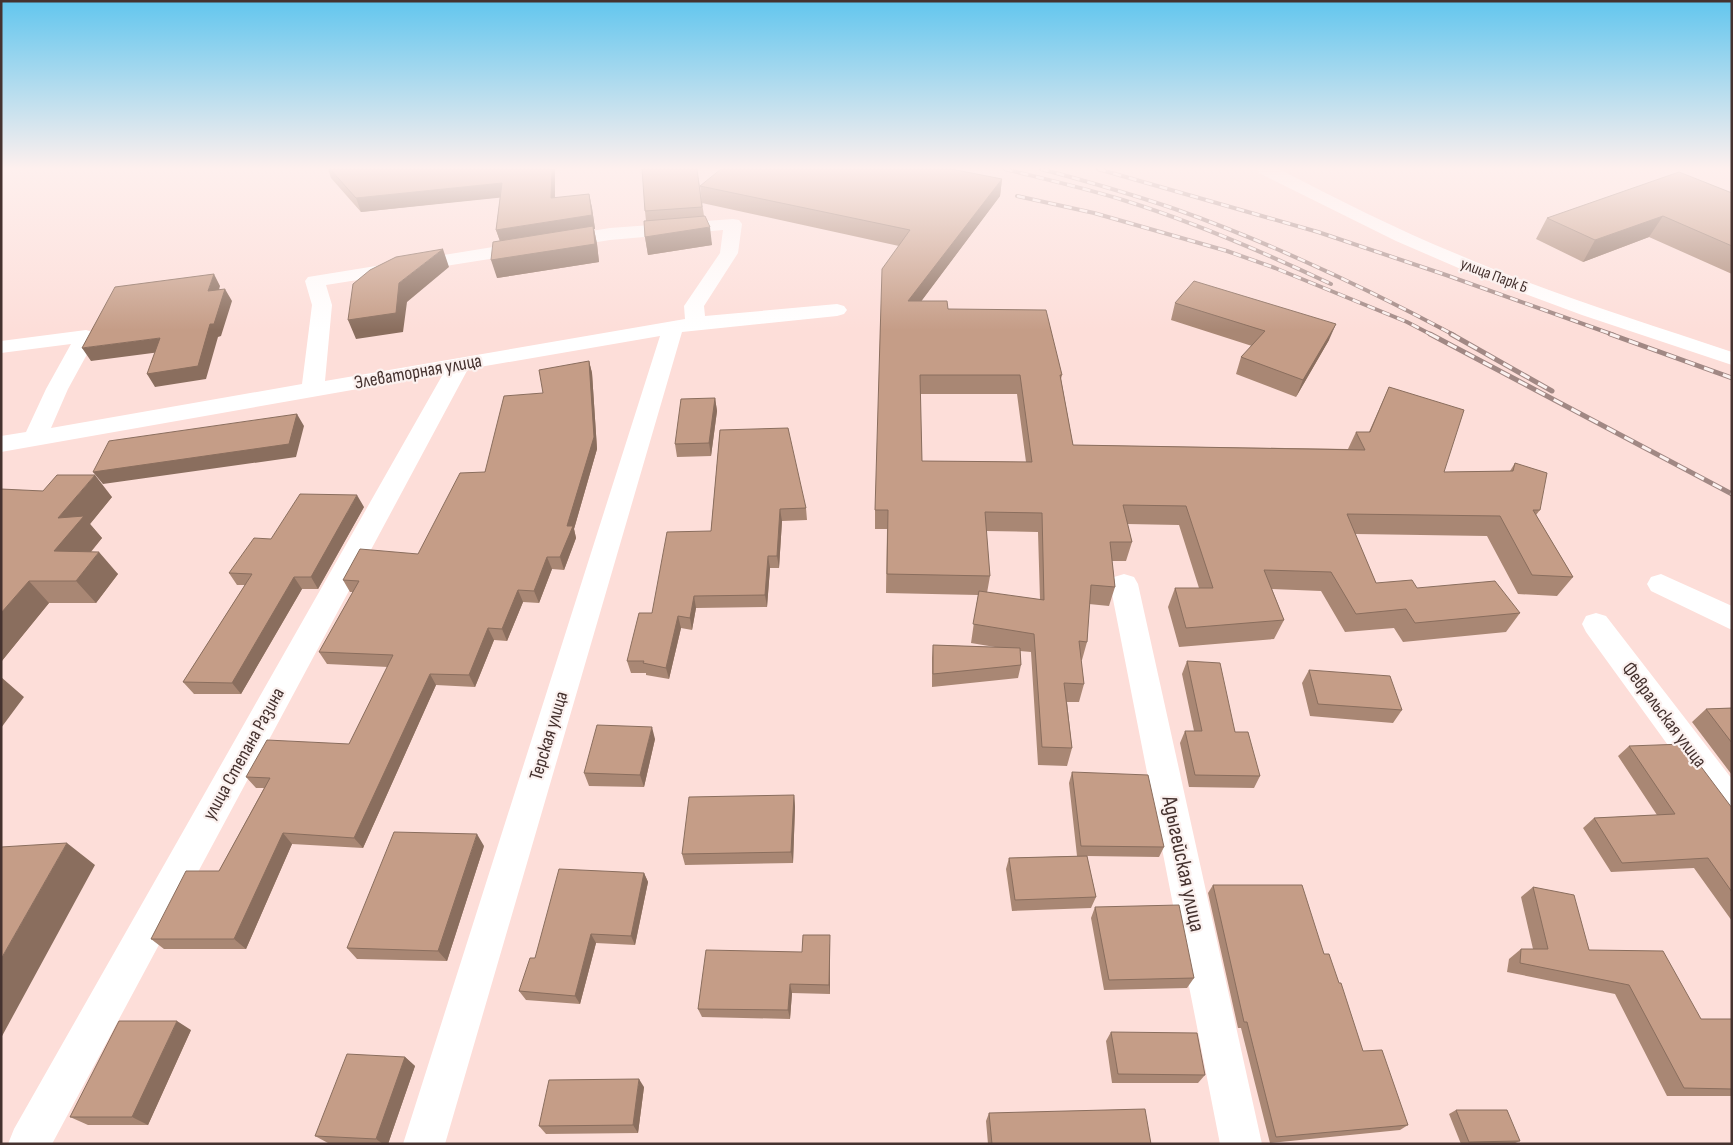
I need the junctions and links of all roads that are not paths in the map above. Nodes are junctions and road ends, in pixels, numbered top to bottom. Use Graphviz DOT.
graph roads {
  1 [pos="1371,222"];
  2 [pos="837,310"];
  3 [pos="685,325"];
  4 [pos="1,348"];
  5 [pos="1732,359"];
  6 [pos="458,365"];
  7 [pos="313,390"];
  8 [pos="36,438"];
  9 [pos="1,444"];
  10 [pos="1124,584"];
  11 [pos="1661,584"];
  12 [pos="1732,619"];
  13 [pos="1596,624"];
  14 [pos="1732,806"];
  15 [pos="29,1144"];
  16 [pos="424,1144"];
  17 [pos="1241,1144"];
  1 -- 5 [label="street, улица Парк Б"];
  2 -- 3 [label="street, Элеваторная улица"];
  3 -- 6 [label="street, Элеваторная улица"];
  3 -- 7 [label="street, Терская улица"];
  3 -- 16 [label="street, Терская улица"];
  4 -- 8 [label="street"];
  6 -- 7 [label="street, Элеваторная улица"];
  6 -- 15 [label="street, улица Степана Разина"];
  7 -- 8 [label="street, Элеваторная улица"];
  8 -- 9 [label="street, Элеваторная улица"];
  10 -- 17 [label="street, Адыгейская улица"];
  11 -- 12 [label="street"];
  13 -- 14 [label="street, Февральская улица"];
}
